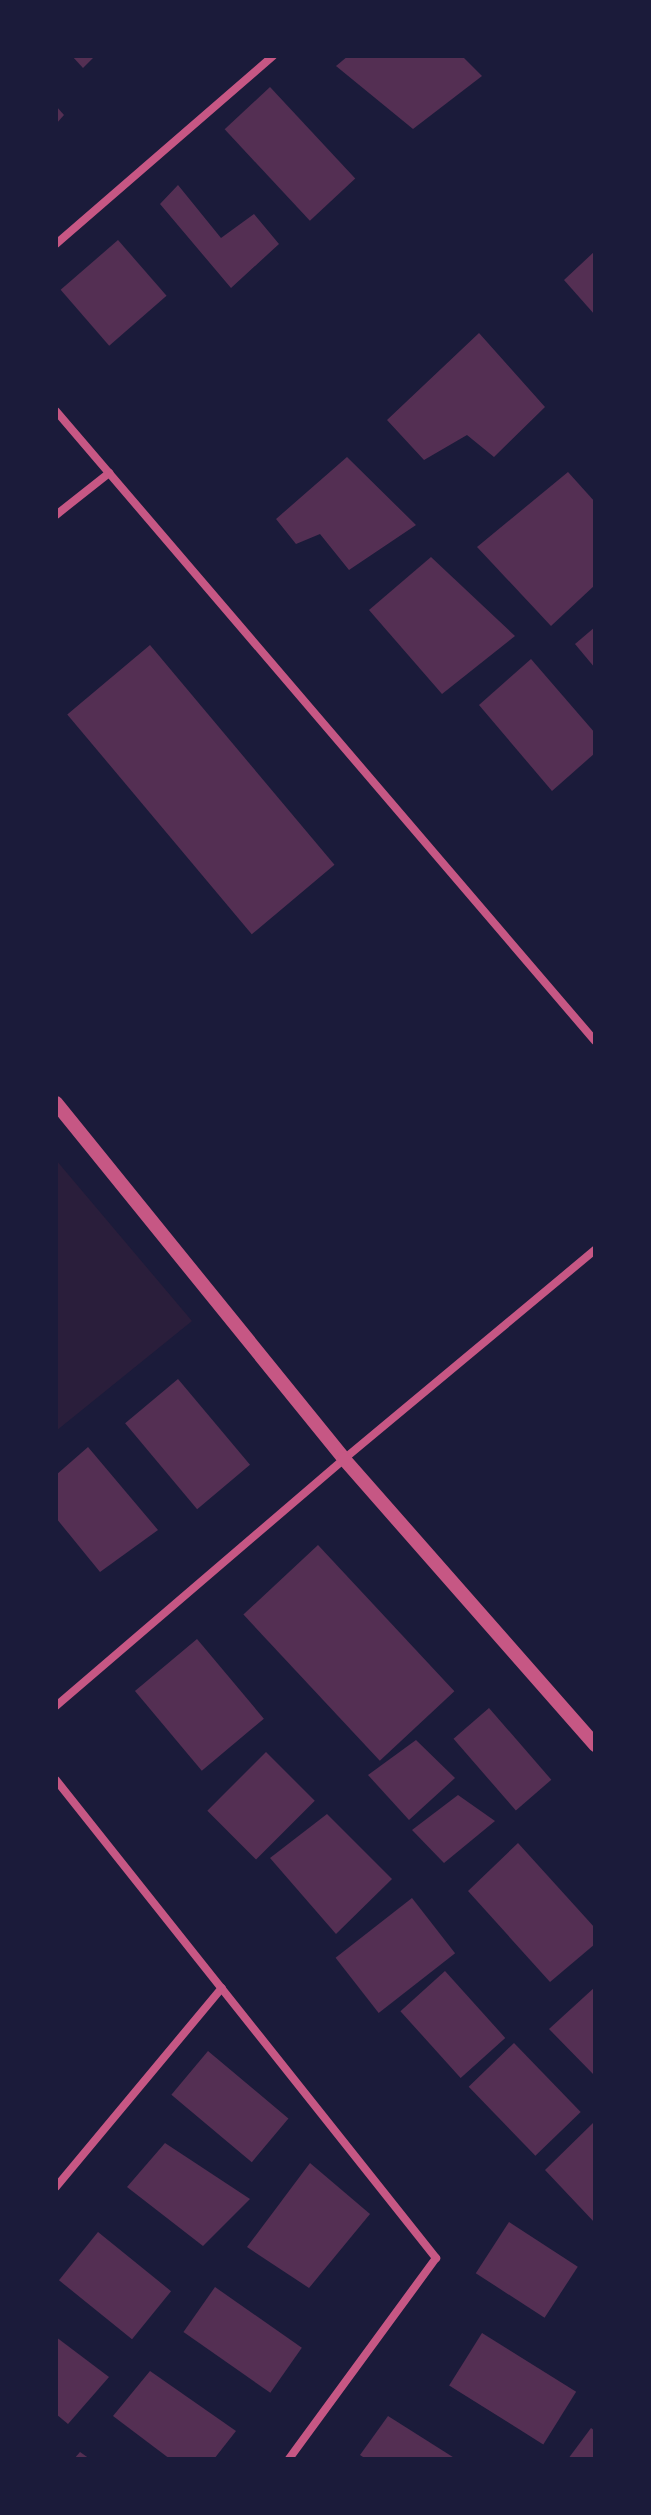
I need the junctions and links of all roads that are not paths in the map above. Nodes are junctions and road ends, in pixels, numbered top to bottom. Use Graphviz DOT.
graph roads {
  1 [pos="273,56"];
  2 [pos="56,244"];
  3 [pos="56,411"];
  4 [pos="109,473"];
  5 [pos="56,515"];
  6 [pos="595,1041"];
  7 [pos="56,1103"];
  8 [pos="595,1250"];
  9 [pos="344,1459"];
  10 [pos="56,1706"];
  11 [pos="595,1745"];
  12 [pos="56,1780"];
  13 [pos="222,1988"];
  14 [pos="56,2187"];
  15 [pos="289,2459"];
  1 -- 2 [label="street"];
  3 -- 4 [label="street"];
  4 -- 5 [label="street"];
  4 -- 6 [label="street"];
  7 -- 9 [label="street"];
  8 -- 9 [label="street"];
  9 -- 10 [label="street"];
  9 -- 11 [label="street"];
  12 -- 13 [label="street"];
  13 -- 14 [label="street"];
  13 -- 15 [label="street"];
}
